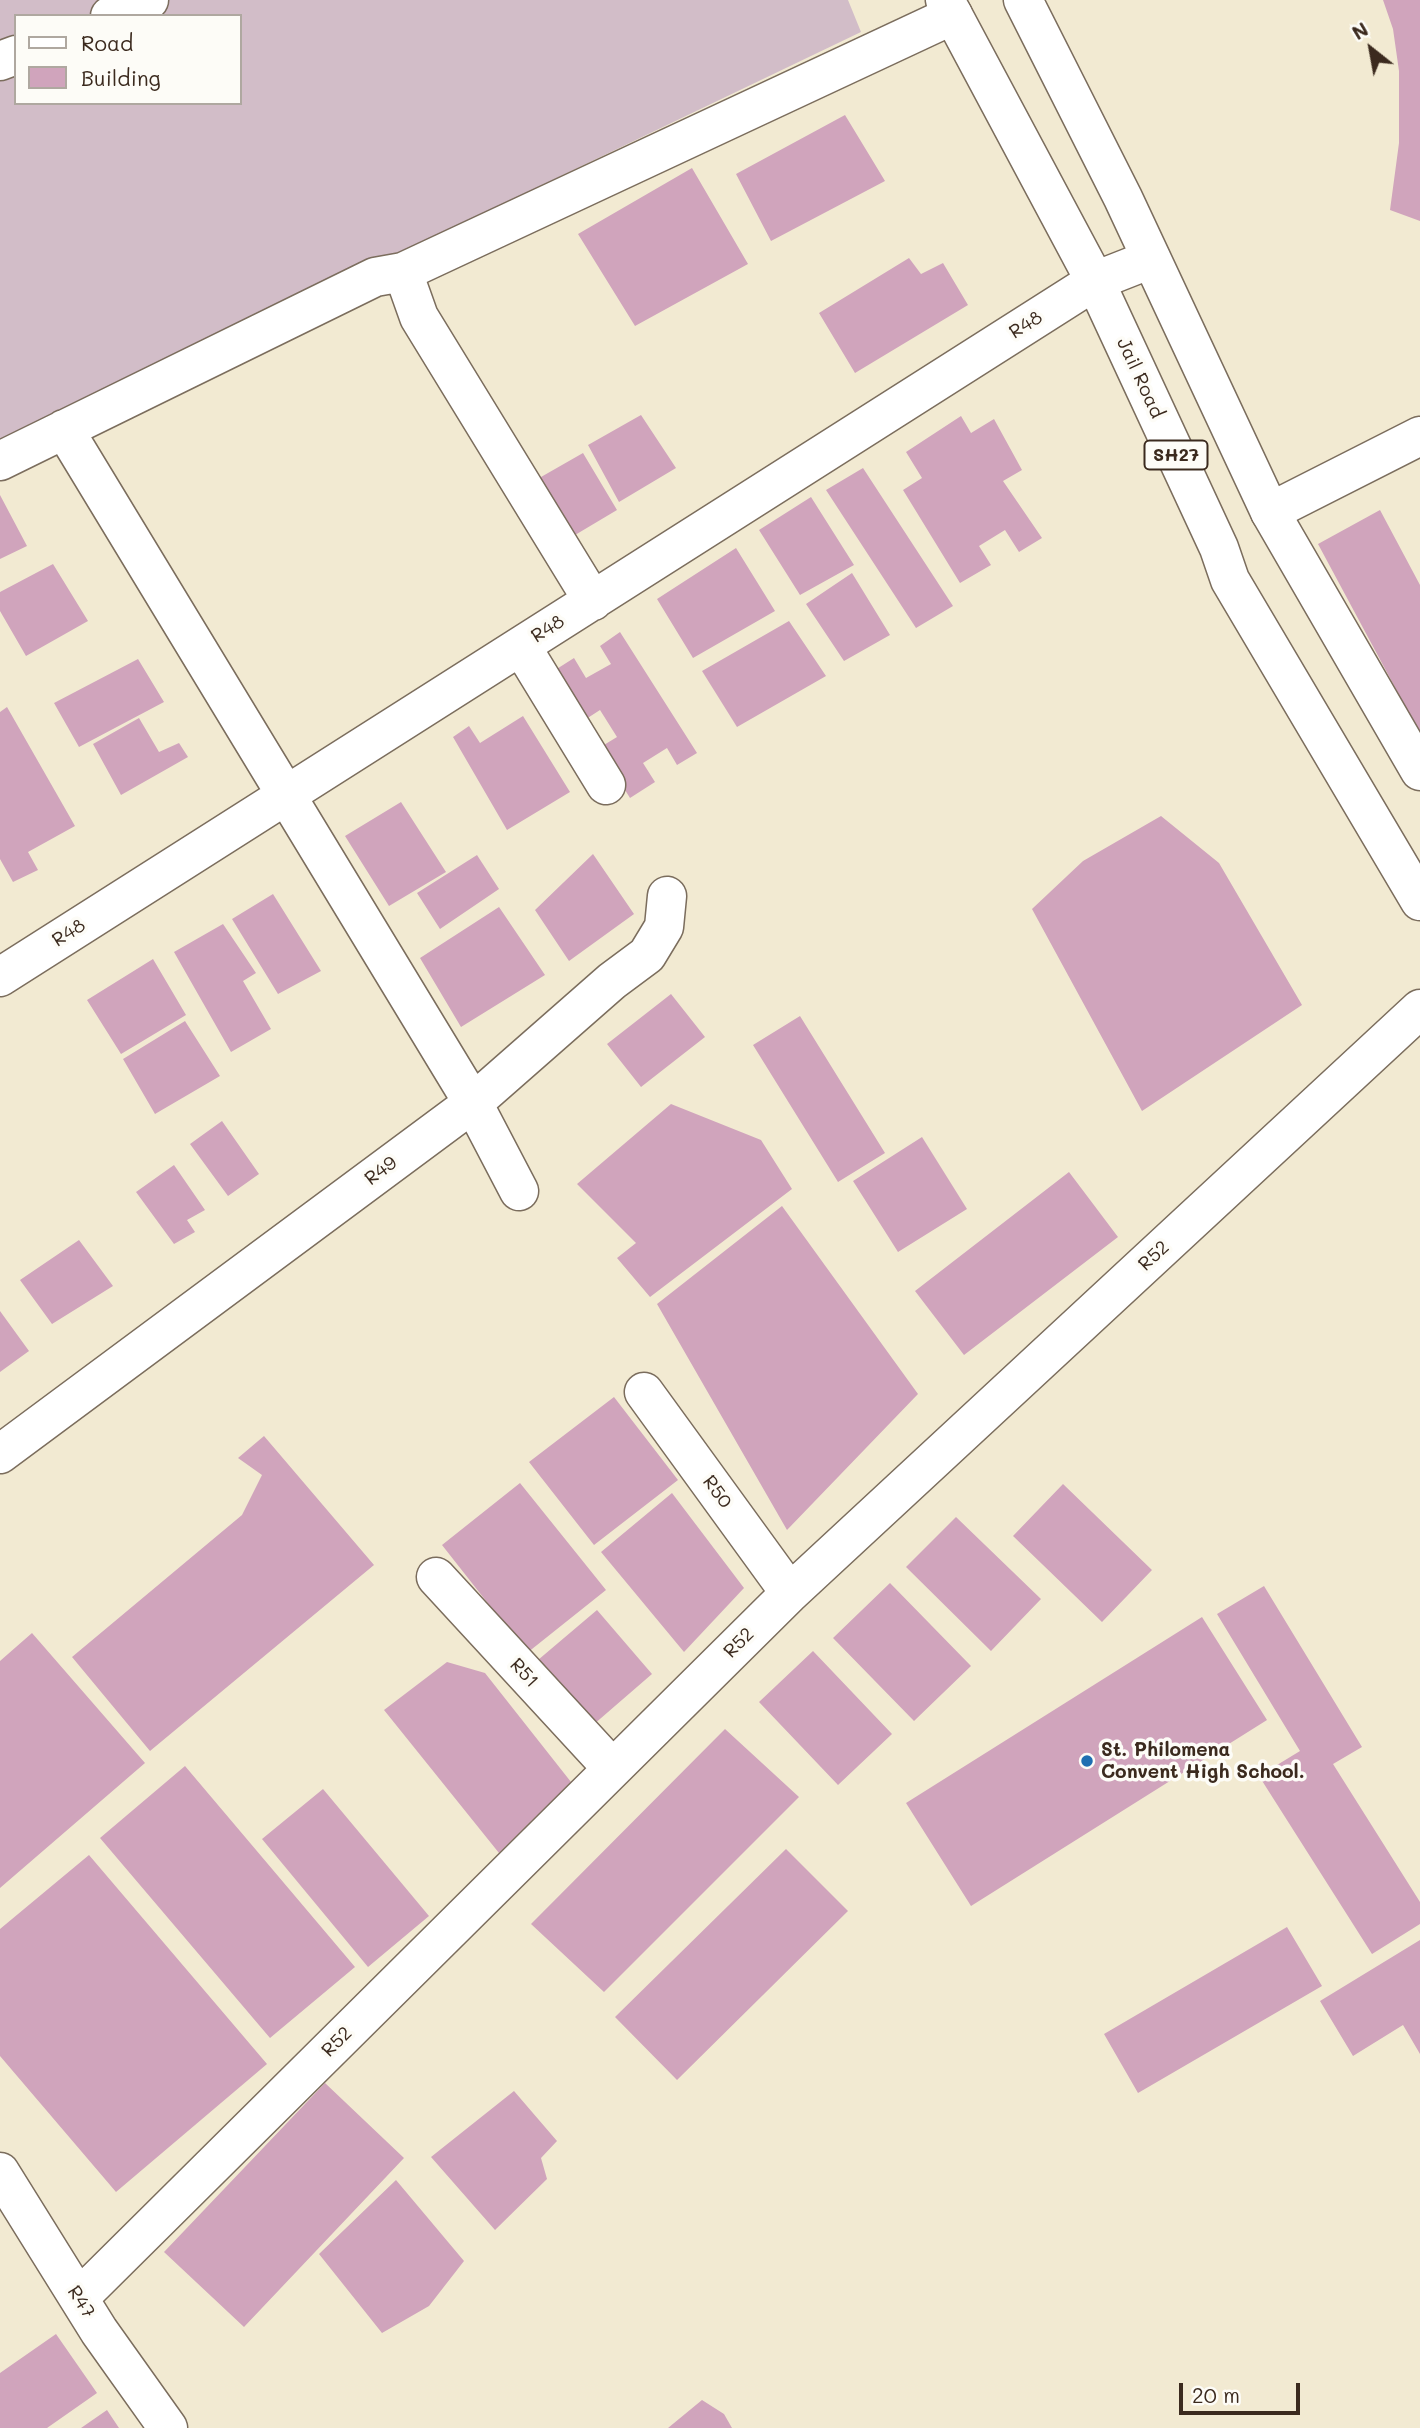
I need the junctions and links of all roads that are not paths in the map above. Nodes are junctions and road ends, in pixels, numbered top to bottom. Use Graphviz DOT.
graph roads {
  1 [pos="149,0"];
  2 [pos="1023,0"];
  3 [pos="949,8"];
  4 [pos="115,14"];
  5 [pos="1151,258"];
  6 [pos="403,272"];
  7 [pos="1095,281"];
  8 [pos="64,429"];
  9 [pos="1420,436"];
  10 [pos="0,461"];
  11 [pos="1270,512"];
  12 [pos="593,601"];
  13 [pos="522,646"];
  14 [pos="1420,771"];
  15 [pos="606,785"];
  16 [pos="285,796"];
  17 [pos="667,896"];
  18 [pos="1420,901"];
  19 [pos="0,977"];
  20 [pos="1420,1009"];
  21 [pos="473,1103"];
  22 [pos="519,1191"];
  23 [pos="644,1392"];
  24 [pos="0,1454"];
  25 [pos="436,1577"];
  26 [pos="790,1592"];
  27 [pos="612,1769"];
  28 [pos="0,2172"];
  29 [pos="79,2298"];
  30 [pos="168,2428"];
  1 -- 4 [label="street"];
  2 -- 5 [label="street"];
  3 -- 6 [label="street"];
  3 -- 7 [label="street, Jail Road / SH27"];
  5 -- 7 [label="street, R48"];
  5 -- 11 [label="street"];
  6 -- 8 [label="street"];
  6 -- 12 [label="street"];
  7 -- 12 [label="street, R48"];
  7 -- 18 [label="street, Jail Road / SH27"];
  8 -- 10 [label="street"];
  8 -- 16 [label="street"];
  9 -- 11 [label="street"];
  11 -- 14 [label="street"];
  12 -- 13 [label="street, R48"];
  13 -- 15 [label="street"];
  13 -- 16 [label="street, R48"];
  16 -- 19 [label="street, R48"];
  16 -- 21 [label="street"];
  17 -- 21 [label="street, R49"];
  20 -- 26 [label="street, R52"];
  21 -- 22 [label="street"];
  21 -- 24 [label="street, R49"];
  23 -- 26 [label="street, R50"];
  25 -- 27 [label="street, R51"];
  26 -- 27 [label="street, R52"];
  27 -- 29 [label="street, R52"];
  28 -- 29 [label="street, R47"];
  29 -- 30 [label="street, R47"];
}
